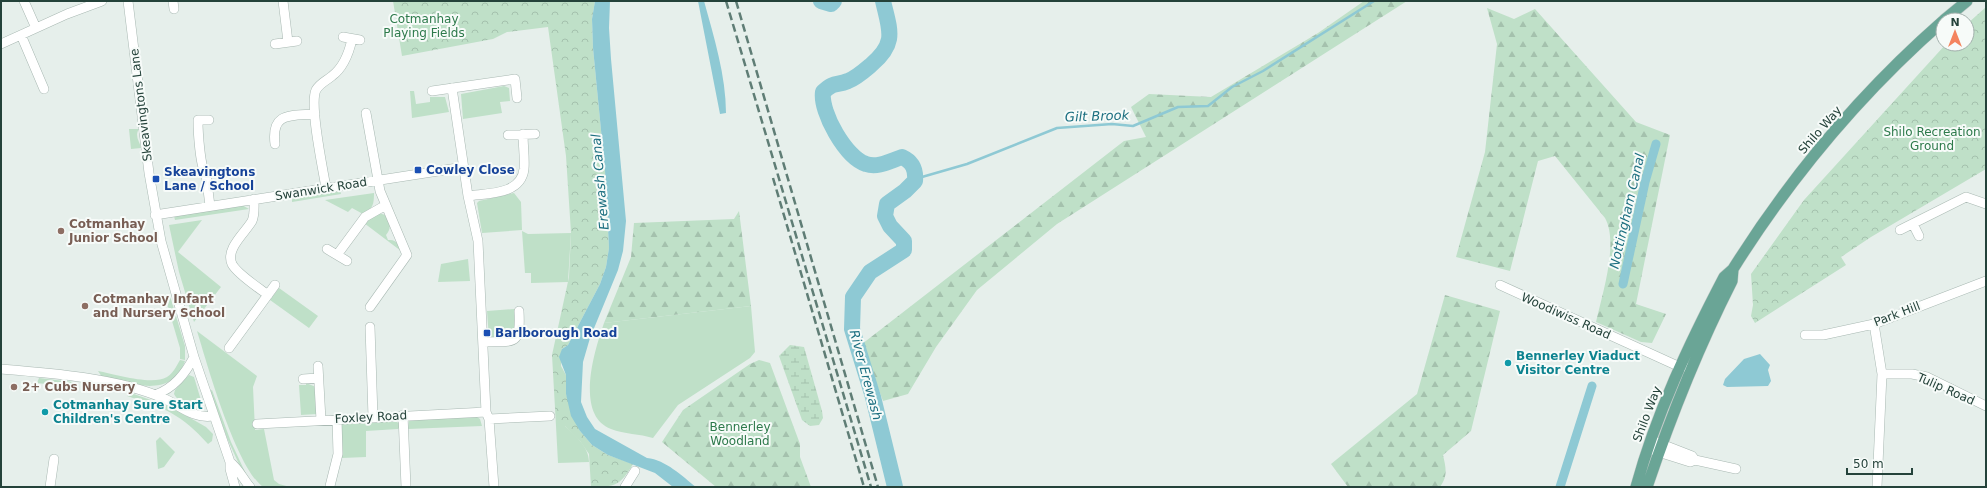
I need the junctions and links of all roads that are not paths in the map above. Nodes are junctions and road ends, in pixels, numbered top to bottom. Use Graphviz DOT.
graph roads {
  1 [pos="24,1"];
  2 [pos="102,1"];
  3 [pos="128,1"];
  4 [pos="283,1"];
  5 [pos="1967,1"];
  6 [pos="1954,12"];
  7 [pos="36,28"];
  8 [pos="1935,29"];
  9 [pos="21,35"];
  10 [pos="352,39"];
  11 [pos="1,44"];
  12 [pos="275,44"];
  13 [pos="452,88"];
  14 [pos="44,89"];
  15 [pos="432,91"];
  16 [pos="518,98"];
  17 [pos="366,113"];
  18 [pos="315,114"];
  19 [pos="209,120"];
  20 [pos="523,134"];
  21 [pos="535,134"];
  22 [pos="508,135"];
  23 [pos="275,144"];
  24 [pos="464,167"];
  25 [pos="377,180"];
  26 [pos="326,188"];
  27 [pos="468,196"];
  28 [pos="254,199"];
  29 [pos="1986,204"];
  30 [pos="386,205"];
  31 [pos="210,206"];
  32 [pos="155,215"];
  33 [pos="1912,224"];
  34 [pos="1900,230"];
  35 [pos="1918,236"];
  36 [pos="328,249"];
  37 [pos="338,255"];
  38 [pos="347,261"];
  39 [pos="1733,269"];
  40 [pos="1986,281"];
  41 [pos="275,285"];
  42 [pos="1500,285"];
  43 [pos="268,295"];
  44 [pos="370,307"];
  45 [pos="519,311"];
  46 [pos="1874,324"];
  47 [pos="373,333"];
  48 [pos="1805,335"];
  49 [pos="483,342"];
  50 [pos="229,348"];
  51 [pos="194,357"];
  52 [pos="1696,357"];
  53 [pos="318,366"];
  54 [pos="1680,367"];
  55 [pos="1,369"];
  56 [pos="1882,374"];
  57 [pos="318,378"];
  58 [pos="303,379"];
  59 [pos="155,395"];
  60 [pos="1986,406"];
  61 [pos="487,415"];
  62 [pos="213,416"];
  63 [pos="403,416"];
  64 [pos="550,416"];
  65 [pos="373,417"];
  66 [pos="337,419"];
  67 [pos="321,420"];
  68 [pos="257,424"];
  69 [pos="1649,444"];
  70 [pos="1660,448"];
  71 [pos="54,459"];
  72 [pos="230,462"];
  73 [pos="1736,468"];
  74 [pos="635,471"];
  75 [pos="330,486"];
  76 [pos="1879,486"];
  77 [pos="50,487"];
  78 [pos="235,487"];
  79 [pos="250,487"];
  80 [pos="406,487"];
  81 [pos="494,487"];
  82 [pos="625,487"];
  83 [pos="1636,487"];
  84 [pos="1647,487"];
  1 -- 7 [label="street"];
  2 -- 7 [label="street"];
  3 -- 32 [label="street, Skeavingtons Lane"];
  4 -- 12 [label="street"];
  5 -- 6 [label="main road, Shilo Way"];
  7 -- 9 [label="street"];
  8 -- 39 [label="main road, Shilo Way"];
  9 -- 11 [label="street"];
  9 -- 14 [label="street"];
  10 -- 18 [label="street"];
  13 -- 15 [label="street"];
  13 -- 16 [label="street"];
  13 -- 24 [label="street"];
  17 -- 25 [label="street"];
  18 -- 23 [label="street"];
  18 -- 26 [label="street"];
  19 -- 31 [label="street"];
  20 -- 21 [label="street"];
  20 -- 22 [label="street"];
  20 -- 27 [label="street"];
  24 -- 25 [label="street, Swanwick Road"];
  24 -- 27 [label="street"];
  25 -- 26 [label="street, Swanwick Road"];
  25 -- 30 [label="street"];
  26 -- 28 [label="street, Swanwick Road"];
  27 -- 49 [label="street"];
  28 -- 31 [label="street, Swanwick Road"];
  28 -- 43 [label="street"];
  29 -- 33 [label="street"];
  30 -- 37 [label="street"];
  30 -- 44 [label="street"];
  31 -- 32 [label="street, Swanwick Road"];
  32 -- 51 [label="street, Skeavingtons Lane"];
  33 -- 34 [label="street"];
  33 -- 35 [label="street"];
  36 -- 37 [label="street"];
  37 -- 38 [label="street"];
  39 -- 52 [label="main road, Shilo Way"];
  39 -- 54 [label="main road, Shilo Way"];
  40 -- 46 [label="street, Park Hill"];
  41 -- 43 [label="street"];
  42 -- 54 [label="street, Woodiwiss Road"];
  43 -- 50 [label="street"];
  45 -- 49 [label="street"];
  46 -- 48 [label="street, Park Hill"];
  46 -- 56 [label="street"];
  47 -- 65 [label="street"];
  49 -- 61 [label="street"];
  51 -- 59 [label="street"];
  51 -- 62 [label="street, Skeavingtons Lane"];
  52 -- 54 [label="street"];
  52 -- 70 [label="main road, Shilo Way"];
  53 -- 57 [label="street"];
  54 -- 69 [label="main road, Shilo Way"];
  55 -- 59 [label="street"];
  56 -- 60 [label="street, Tulip Road"];
  56 -- 76 [label="street"];
  57 -- 58 [label="street"];
  57 -- 67 [label="street"];
  59 -- 62 [label="street"];
  61 -- 63 [label="street, Foxley Road"];
  61 -- 64 [label="street, Foxley Road"];
  61 -- 81 [label="street"];
  62 -- 72 [label="street, Skeavingtons Lane"];
  63 -- 65 [label="street, Foxley Road"];
  63 -- 80 [label="street"];
  65 -- 66 [label="street, Foxley Road"];
  66 -- 67 [label="street, Foxley Road"];
  66 -- 75 [label="street"];
  67 -- 68 [label="street, Foxley Road"];
  69 -- 70 [label="street"];
  69 -- 83 [label="main road, Shilo Way"];
  70 -- 73 [label="street"];
  70 -- 84 [label="main road, Shilo Way"];
  71 -- 77 [label="street"];
  72 -- 78 [label="street, Skeavingtons Lane"];
  72 -- 79 [label="street, Skeavingtons Lane"];
  74 -- 82 [label="street"];
}
